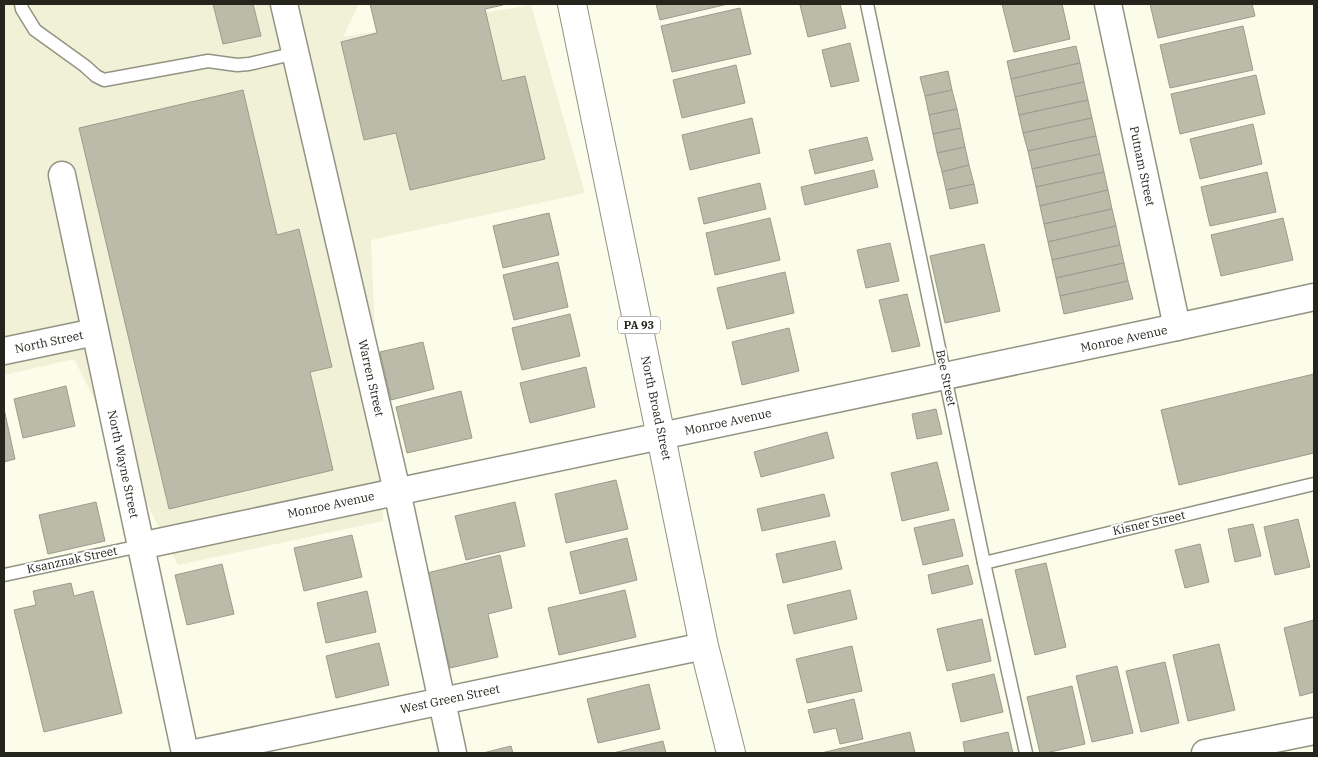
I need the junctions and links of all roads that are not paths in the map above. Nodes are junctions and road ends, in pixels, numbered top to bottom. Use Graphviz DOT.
graph roads {
  1 [pos="21,4"];
  2 [pos="284,4"];
  3 [pos="572,4"];
  4 [pos="867,4"];
  5 [pos="1108,4"];
  6 [pos="296,53"];
  7 [pos="62,176"];
  8 [pos="1314,297"];
  9 [pos="1176,327"];
  10 [pos="95,332"];
  11 [pos="4,352"];
  12 [pos="946,376"];
  13 [pos="662,436"];
  14 [pos="1314,484"];
  15 [pos="398,491"];
  16 [pos="140,546"];
  17 [pos="984,563"];
  18 [pos="4,574"];
  19 [pos="704,646"];
  20 [pos="442,701"];
  21 [pos="1314,731"];
  22 [pos="184,753"];
  23 [pos="195,753"];
  24 [pos="453,753"];
  25 [pos="731,753"];
  26 [pos="1026,753"];
  27 [pos="1205,753"];
  1 -- 6 [label="lane"];
  2 -- 6 [label="street, Warren Street"];
  3 -- 13 [label="highway, North Broad Street / PA 93"];
  4 -- 12 [label="lane, Bee Street"];
  5 -- 9 [label="street, Putnam Street"];
  6 -- 15 [label="street, Warren Street"];
  7 -- 10 [label="street, North Wayne Street"];
  8 -- 9 [label="street, Monroe Avenue"];
  9 -- 12 [label="street, Monroe Avenue"];
  10 -- 11 [label="street, North Street"];
  10 -- 16 [label="street, North Wayne Street"];
  12 -- 13 [label="street, Monroe Avenue"];
  12 -- 17 [label="lane, Bee Street"];
  13 -- 15 [label="street, Monroe Avenue"];
  13 -- 19 [label="highway, North Broad Street / PA 93"];
  14 -- 17 [label="lane, Kisner Street"];
  15 -- 16 [label="street, Monroe Avenue"];
  15 -- 20 [label="street, Warren Street"];
  16 -- 18 [label="lane, Ksanznak Street"];
  16 -- 22 [label="street, North Wayne Street"];
  17 -- 26 [label="lane, Bee Street"];
  19 -- 20 [label="street, West Green Street"];
  19 -- 25 [label="highway, North Broad Street / PA 93"];
  20 -- 23 [label="street, West Green Street"];
  20 -- 24 [label="street, Warren Street"];
  21 -- 27 [label="street"];
}
